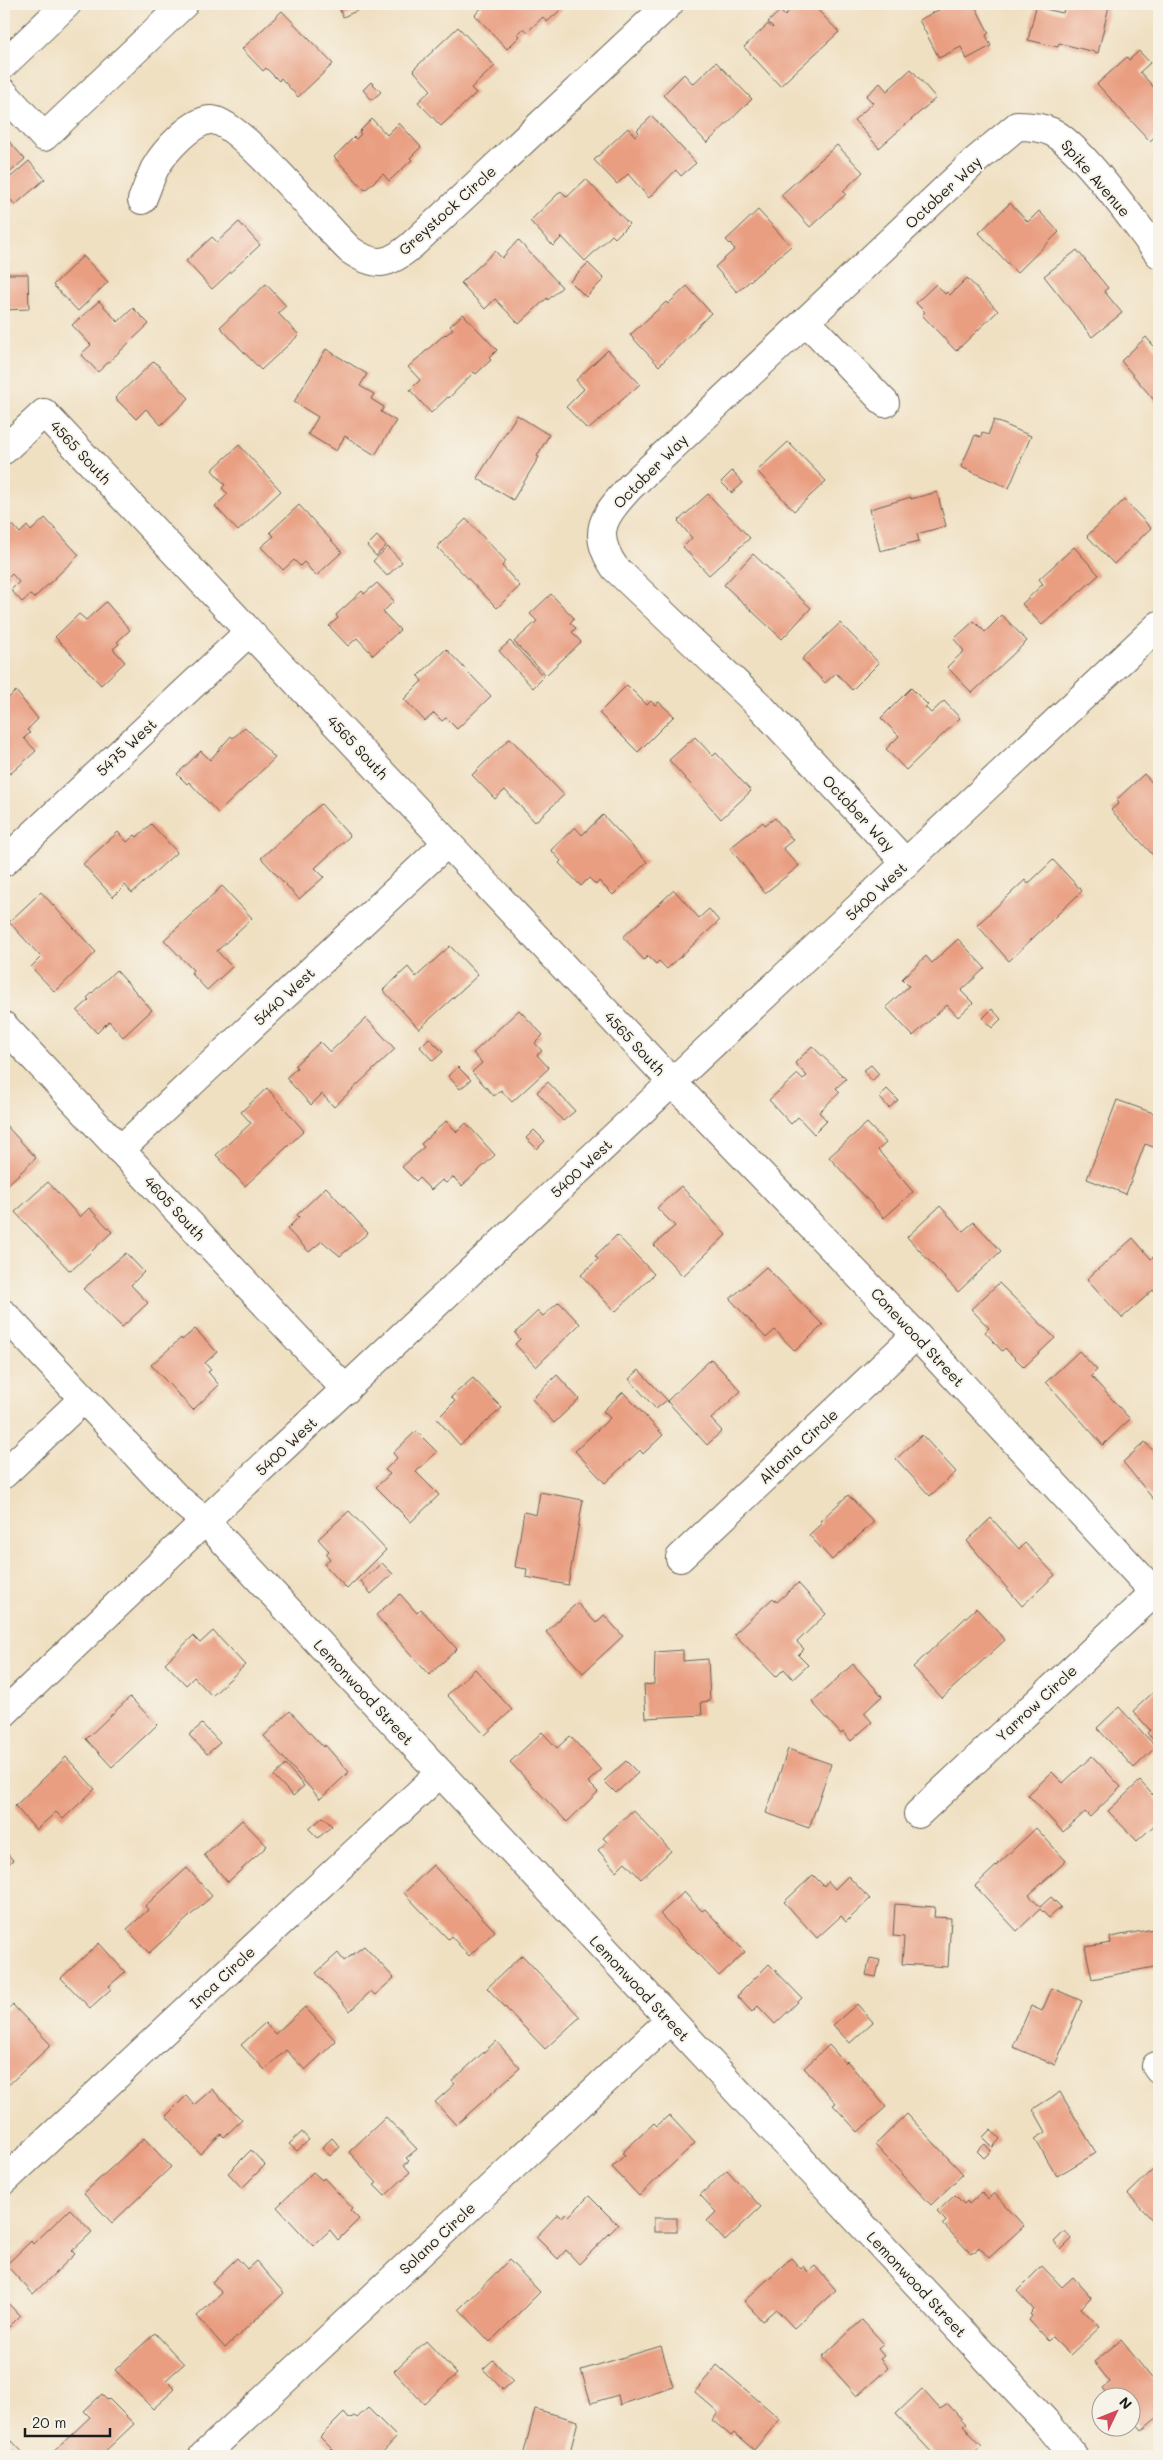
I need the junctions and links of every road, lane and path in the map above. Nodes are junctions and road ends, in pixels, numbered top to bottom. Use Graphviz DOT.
graph roads {
  1 [pos="67,4"];
  2 [pos="184,4"];
  3 [pos="669,4"];
  4 [pos="4,64"];
  5 [pos="4,93"];
  6 [pos="1018,126"];
  7 [pos="142,200"];
  8 [pos="1159,254"];
  9 [pos="806,321"];
  10 [pos="884,403"];
  11 [pos="4,450"];
  12 [pos="1159,625"];
  13 [pos="249,632"];
  14 [pos="447,843"];
  15 [pos="4,862"];
  16 [pos="906,863"];
  17 [pos="4,1026"];
  18 [pos="672,1082"];
  19 [pos="120,1150"];
  20 [pos="4,1314"];
  21 [pos="916,1335"];
  22 [pos="346,1390"];
  23 [pos="82,1399"];
  24 [pos="4,1474"];
  25 [pos="205,1521"];
  26 [pos="680,1558"];
  27 [pos="1157,1595"];
  28 [pos="4,1713"];
  29 [pos="440,1773"];
  30 [pos="918,1814"];
  31 [pos="670,2020"];
  32 [pos="4,2182"];
  33 [pos="203,2456"];
  34 [pos="1074,2456"];
  1 -- 4 [label="street"];
  2 -- 5 [label="street"];
  3 -- 7 [label="street, Greystock Circle"];
  6 -- 8 [label="street, Spike Avenue"];
  6 -- 9 [label="street, October Way"];
  9 -- 10 [label="street"];
  9 -- 16 [label="street, October Way"];
  11 -- 13 [label="street, 4565 South"];
  12 -- 16 [label="street, 5400 West"];
  13 -- 14 [label="street, 4565 South"];
  13 -- 15 [label="street, 5475 West"];
  14 -- 18 [label="street, 4565 South"];
  14 -- 19 [label="street, 5440 West"];
  16 -- 18 [label="street, 5400 West"];
  17 -- 19 [label="street, 4605 South"];
  18 -- 21 [label="street, Conewood Street"];
  18 -- 22 [label="street, 5400 West"];
  19 -- 22 [label="street, 4605 South"];
  20 -- 23 [label="street, Lemonwood Street"];
  21 -- 26 [label="street, Altonia Circle"];
  21 -- 27 [label="street, Conewood Street"];
  22 -- 25 [label="street, 5400 West"];
  23 -- 24 [label="street"];
  23 -- 25 [label="street, Lemonwood Street"];
  25 -- 28 [label="street, 5400 West"];
  25 -- 29 [label="street, Lemonwood Street"];
  27 -- 30 [label="street, Yarrow Circle"];
  29 -- 31 [label="street, Lemonwood Street"];
  29 -- 32 [label="street, Inca Circle"];
  31 -- 33 [label="street, Solano Circle"];
  31 -- 34 [label="street, Lemonwood Street"];
}
